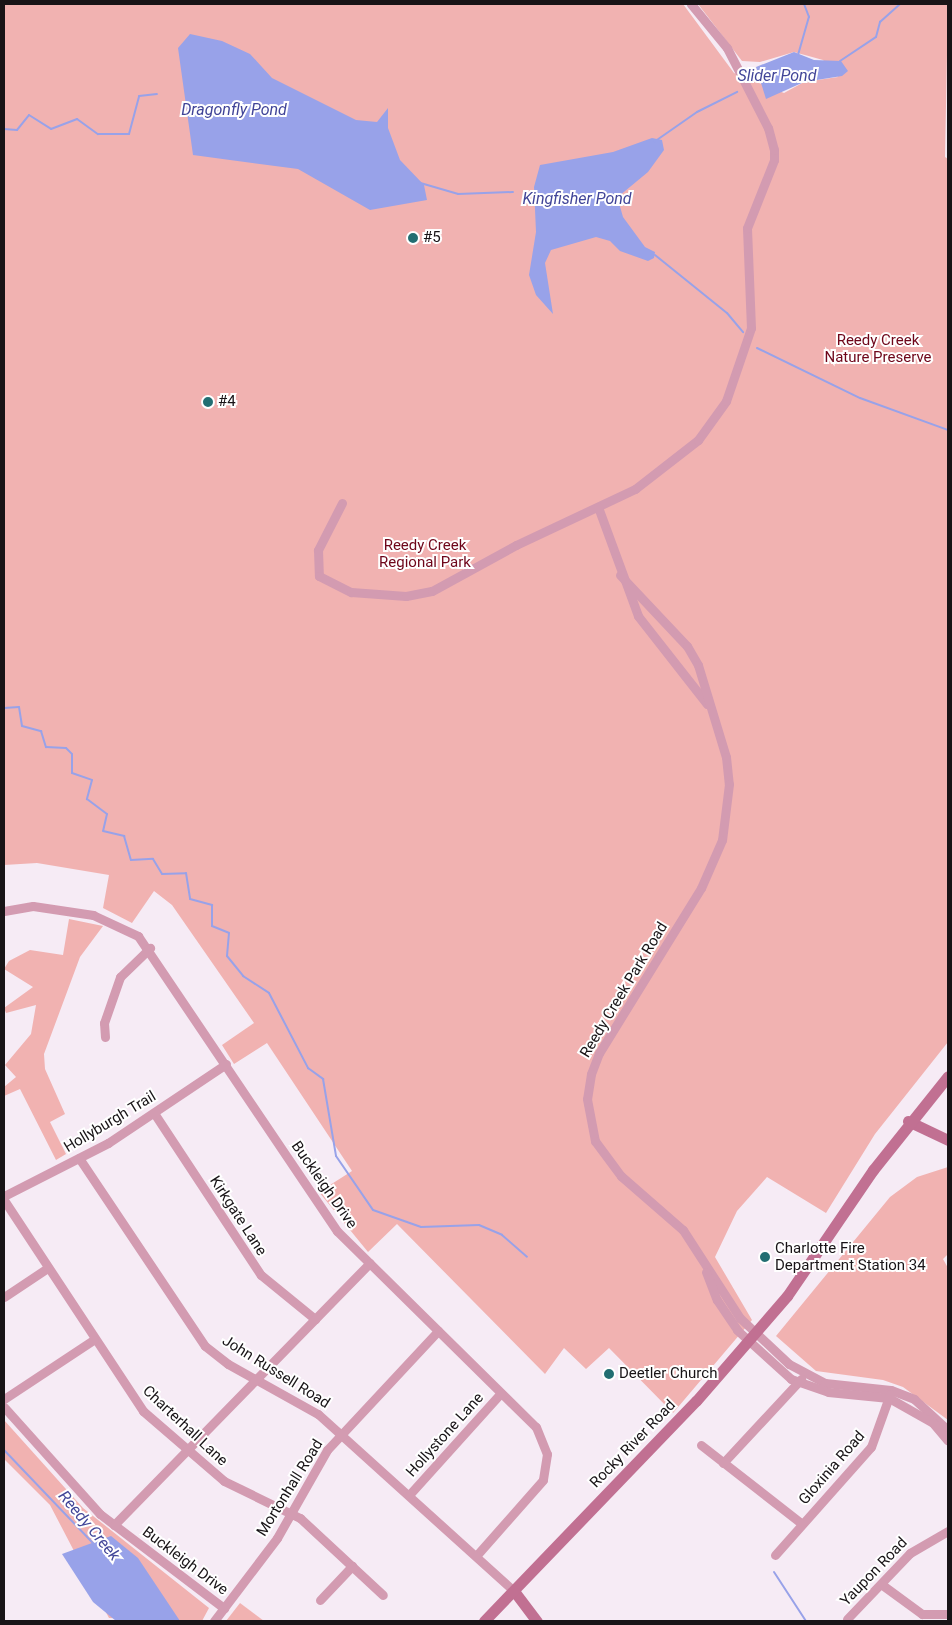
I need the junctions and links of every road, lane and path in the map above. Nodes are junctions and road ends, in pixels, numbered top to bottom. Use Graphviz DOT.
graph roads {
  1 [pos="691,4"];
  2 [pos="342,502"];
  3 [pos="598,507"];
  4 [pos="620,575"];
  5 [pos="716,723"];
  6 [pos="4,912"];
  7 [pos="150,948"];
  8 [pos="105,1037"];
  9 [pos="226,1064"];
  10 [pos="948,1076"];
  11 [pos="927,1101"];
  12 [pos="154,1113"];
  13 [pos="908,1121"];
  14 [pos="935,1134"];
  15 [pos="948,1140"];
  16 [pos="79,1158"];
  17 [pos="4,1198"];
  18 [pos="370,1263"];
  19 [pos="46,1269"];
  20 [pos="4,1297"];
  21 [pos="314,1319"];
  22 [pos="438,1331"];
  23 [pos="751,1337"];
  24 [pos="93,1340"];
  25 [pos="256,1379"];
  26 [pos="802,1379"];
  27 [pos="501,1393"];
  28 [pos="890,1394"];
  29 [pos="4,1399"];
  30 [pos="4,1407"];
  31 [pos="948,1430"];
  32 [pos="341,1434"];
  33 [pos="948,1441"];
  34 [pos="700,1446"];
  35 [pos="189,1450"];
  36 [pos="723,1463"];
  37 [pos="408,1495"];
  38 [pos="292,1513"];
  39 [pos="802,1524"];
  40 [pos="114,1525"];
  41 [pos="948,1531"];
  42 [pos="774,1555"];
  43 [pos="476,1556"];
  44 [pos="352,1566"];
  45 [pos="880,1584"];
  46 [pos="514,1591"];
  47 [pos="383,1595"];
  48 [pos="320,1600"];
  49 [pos="224,1608"];
  50 [pos="948,1614"];
  51 [pos="848,1619"];
  52 [pos="214,1621"];
  53 [pos="484,1621"];
  54 [pos="538,1621"];
  1 -- 3 [label="street"];
  2 -- 3 [label="street"];
  3 -- 4 [label="street, Reedy Creek Park Road"];
  4 -- 5 [label="street, Reedy Creek Park Road"];
  4 -- 5 [label="street, Reedy Creek Park Road"];
  5 -- 23 [label="street, Reedy Creek Park Road"];
  6 -- 7 [label="street, Buckleigh Drive"];
  7 -- 8 [label="street"];
  7 -- 9 [label="street, Buckleigh Drive"];
  9 -- 12 [label="street, Hollyburgh Trail"];
  9 -- 18 [label="street, Buckleigh Drive"];
  10 -- 11 [label="street, Rocky River Road"];
  11 -- 13 [label="street, Rocky River Road"];
  11 -- 14 [label="street"];
  12 -- 16 [label="street, Hollyburgh Trail"];
  12 -- 21 [label="street, Kirkgate Lane"];
  13 -- 14 [label="street"];
  13 -- 23 [label="street, Rocky River Road"];
  14 -- 15 [label="street"];
  16 -- 17 [label="street, Hollyburgh Trail"];
  16 -- 25 [label="street, John Russell Road"];
  17 -- 19 [label="street, Charterhall Lane"];
  18 -- 21 [label="street"];
  18 -- 22 [label="street, Buckleigh Drive"];
  19 -- 20 [label="street"];
  19 -- 24 [label="street, Charterhall Lane"];
  21 -- 25 [label="street"];
  22 -- 27 [label="street, Buckleigh Drive"];
  22 -- 32 [label="street, Mortonhall Road"];
  23 -- 26 [label="street, Reedy Creek Park Road"];
  23 -- 46 [label="street, Rocky River Road"];
  24 -- 29 [label="street"];
  24 -- 35 [label="street, Charterhall Lane"];
  25 -- 32 [label="street, John Russell Road"];
  25 -- 35 [label="street"];
  26 -- 28 [label="street"];
  26 -- 36 [label="street"];
  27 -- 37 [label="street, Hollystone Lane"];
  27 -- 43 [label="street, Buckleigh Drive"];
  28 -- 31 [label="street"];
  28 -- 33 [label="street"];
  28 -- 39 [label="street, Gloxinia Road"];
  30 -- 40 [label="street, Buckleigh Drive"];
  32 -- 37 [label="street, John Russell Road"];
  32 -- 38 [label="street, Mortonhall Road"];
  34 -- 36 [label="street"];
  35 -- 38 [label="street, Charterhall Lane"];
  35 -- 40 [label="street"];
  36 -- 39 [label="street"];
  37 -- 43 [label="street, John Russell Road"];
  38 -- 44 [label="street, Charterhall Lane"];
  38 -- 49 [label="street, Mortonhall Road"];
  39 -- 42 [label="street, Gloxinia Road"];
  40 -- 49 [label="street, Buckleigh Drive"];
  41 -- 45 [label="street, Yaupon Road"];
  43 -- 46 [label="street, John Russell Road"];
  44 -- 47 [label="street, Charterhall Lane"];
  44 -- 48 [label="street"];
  45 -- 50 [label="street"];
  45 -- 51 [label="street, Yaupon Road"];
  46 -- 53 [label="street, Rocky River Road"];
  46 -- 54 [label="street, John Russell Road"];
  49 -- 52 [label="street, Mortonhall Road"];
}
